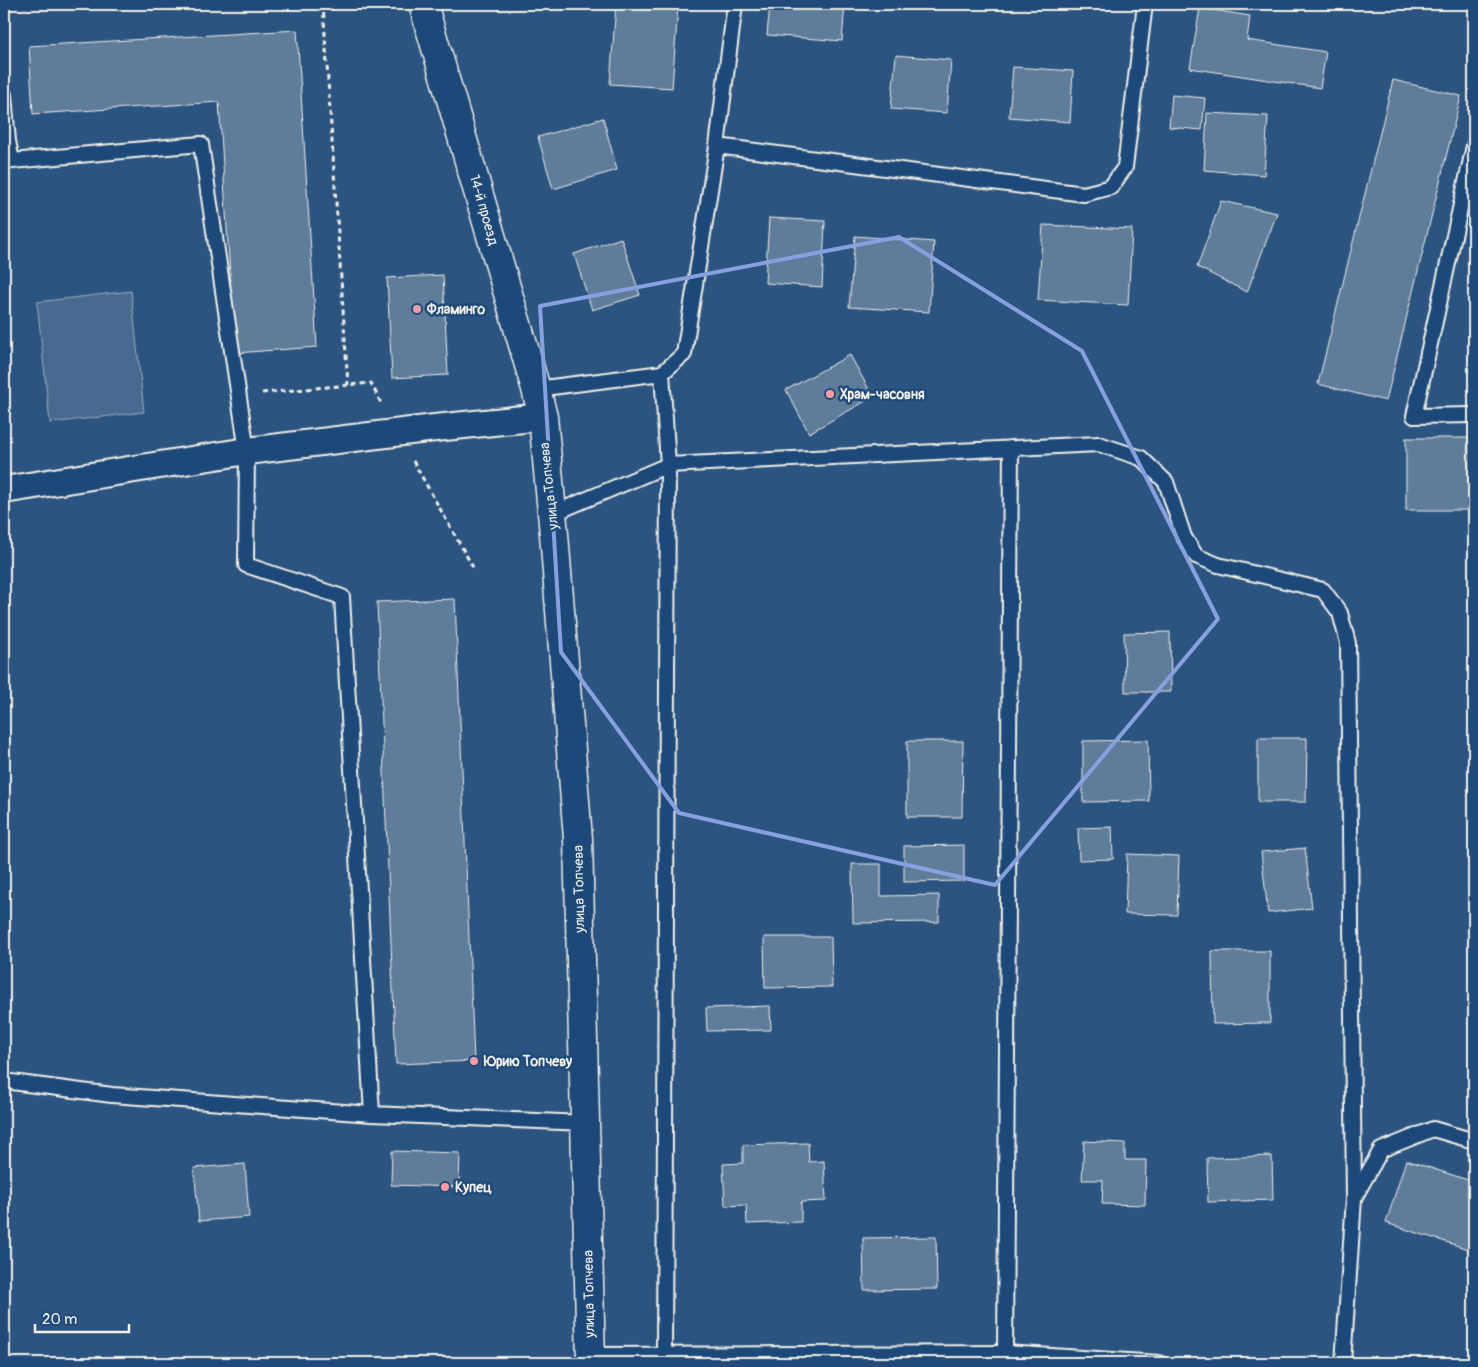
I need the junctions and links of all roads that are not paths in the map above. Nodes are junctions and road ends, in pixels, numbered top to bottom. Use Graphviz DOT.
graph roads {
  1 [pos="423,4"];
  2 [pos="735,4"];
  3 [pos="1145,4"];
  4 [pos="4,95"];
  5 [pos="6,142"];
  6 [pos="717,146"];
  7 [pos="1474,146"];
  8 [pos="662,373"];
  9 [pos="536,389"];
  10 [pos="1474,414"];
  11 [pos="543,417"];
  12 [pos="1011,448"];
  13 [pos="247,451"];
  14 [pos="668,465"];
  15 [pos="4,490"];
  16 [pos="552,514"];
  17 [pos="4,1081"];
  18 [pos="372,1114"];
  19 [pos="585,1123"];
  20 [pos="1474,1141"];
  21 [pos="1354,1198"];
  22 [pos="1005,1353"];
  23 [pos="664,1354"];
  24 [pos="590,1359"];
  25 [pos="1159,1363"];
  26 [pos="1344,1363"];
  1 -- 9 [label="street, 14-й проезд"];
  2 -- 6 [label="lane"];
  3 -- 6 [label="lane"];
  4 -- 5 [label="lane"];
  5 -- 13 [label="lane"];
  6 -- 8 [label="lane"];
  7 -- 10 [label="lane"];
  8 -- 9 [label="lane"];
  8 -- 14 [label="lane"];
  9 -- 11 [label="street, 14-й проезд"];
  11 -- 13 [label="street"];
  11 -- 16 [label="street, улица Топчева"];
  12 -- 14 [label="lane"];
  12 -- 21 [label="lane"];
  12 -- 22 [label="lane"];
  13 -- 15 [label="street"];
  13 -- 18 [label="lane"];
  14 -- 16 [label="lane"];
  14 -- 23 [label="lane"];
  16 -- 19 [label="street, улица Топчева"];
  17 -- 18 [label="lane"];
  18 -- 19 [label="lane"];
  19 -- 24 [label="street, улица Топчева"];
  20 -- 21 [label="lane"];
  21 -- 26 [label="lane"];
  22 -- 23 [label="lane"];
  22 -- 25 [label="lane"];
  23 -- 24 [label="lane"];
}
